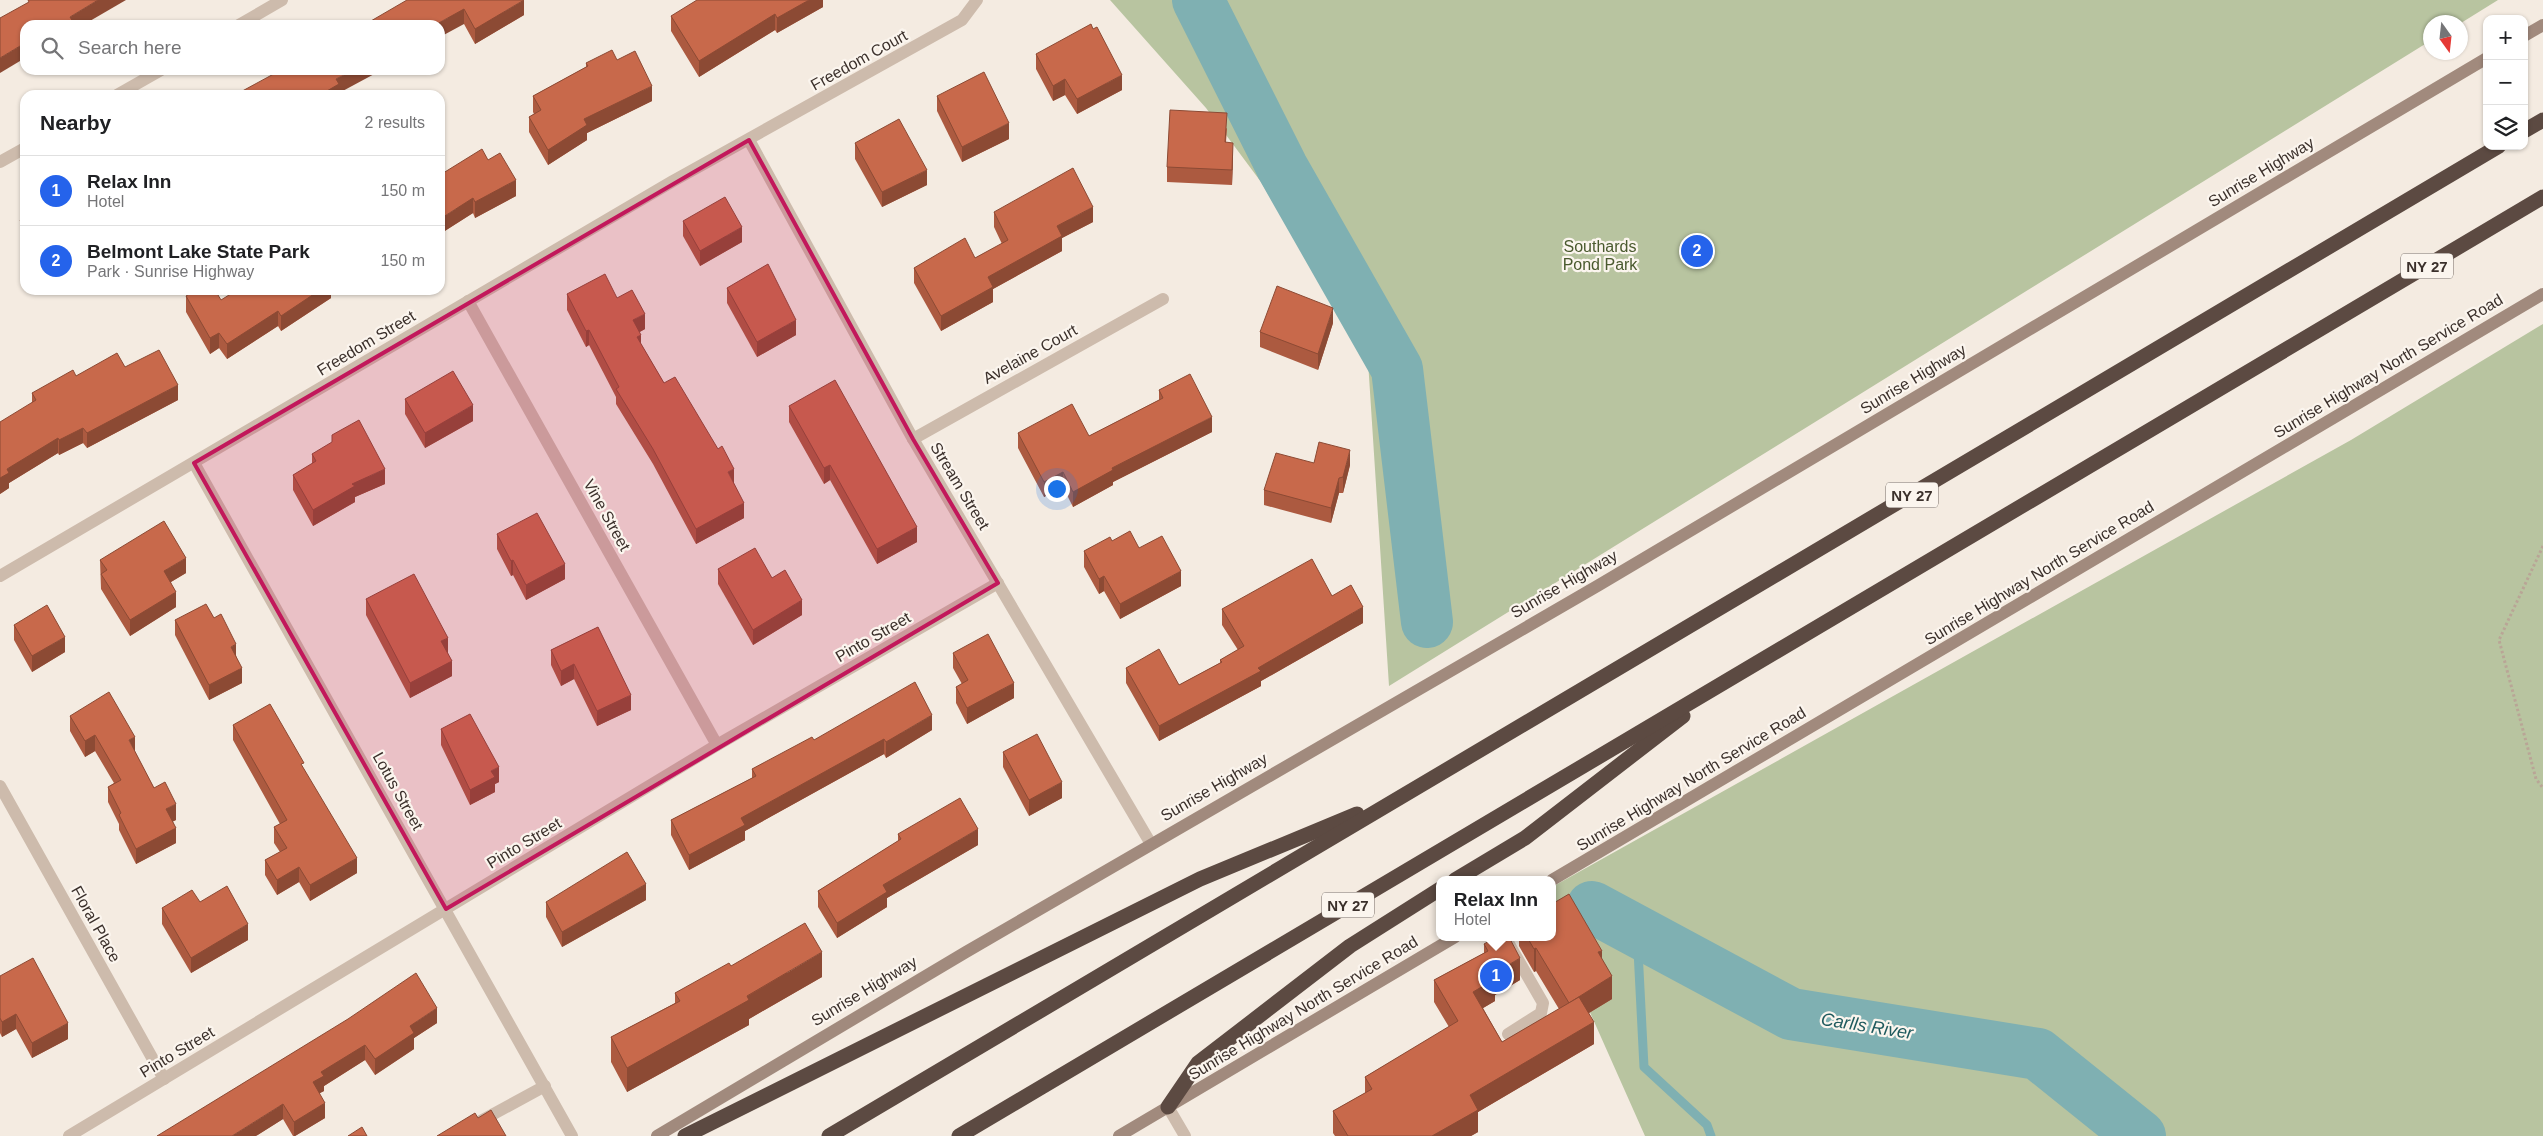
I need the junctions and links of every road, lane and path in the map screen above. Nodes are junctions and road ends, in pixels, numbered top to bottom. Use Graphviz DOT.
graph roads {
  1 [pos="282,0"];
  2 [pos="977,0"];
  3 [pos="248,20"];
  4 [pos="2543,25"];
  5 [pos="2528,34"];
  6 [pos="2484,60"];
  7 [pos="152,75"];
  8 [pos="126,90"];
  9 [pos="2543,120"];
  10 [pos="2528,129"];
  11 [pos="749,140"];
  12 [pos="2492,150"];
  13 [pos="20,151"];
  14 [pos="0,162"];
  15 [pos="2543,197"];
  16 [pos="2543,294"];
  17 [pos="1163,299"];
  18 [pos="468,301"];
  19 [pos="913,438"];
  20 [pos="194,463"];
  21 [pos="2543,546"];
  22 [pos="0,576"];
  23 [pos="998,583"];
  24 [pos="1737,675"];
  25 [pos="717,745"];
  26 [pos="0,786"];
  27 [pos="2543,788"];
  28 [pos="1409,792"];
  29 [pos="1151,844"];
  30 [pos="1462,876"];
  31 [pos="1556,878"];
  32 [pos="1436,892"];
  33 [pos="446,909"];
  34 [pos="1448,941"];
  35 [pos="1507,941"];
  36 [pos="1508,1034"];
  37 [pos="164,1079"];
  38 [pos="544,1086"];
  39 [pos="1168,1107"];
  40 [pos="69,1136"];
  41 [pos="453,1136"];
  42 [pos="572,1136"];
  43 [pos="657,1136"];
  44 [pos="685,1136"];
  45 [pos="829,1136"];
  46 [pos="959,1136"];
  47 [pos="1120,1136"];
  48 [pos="1185,1136"];
  1 -- 3 [label="street"];
  2 -- 11 [label="street, Freedom Court"];
  4 -- 5 [label="main road"];
  6 -- 29 [label="main road, Sunrise Highway"];
  7 -- 8 [label="street"];
  9 -- 10 [label="highway"];
  11 -- 18 [label="street, Freedom Street"];
  11 -- 19 [label="street, Stream Street"];
  12 -- 28 [label="highway, NY 27"];
  13 -- 14 [label="street"];
  15 -- 24 [label="highway, NY 27"];
  16 -- 31 [label="main road, Sunrise Highway North Service Road"];
  17 -- 19 [label="street, Avelaine Court"];
  18 -- 20 [label="street, Freedom Street"];
  18 -- 25 [label="street, Vine Street"];
  19 -- 23 [label="street, Stream Street"];
  20 -- 22 [label="street, Freedom Street"];
  20 -- 33 [label="street, Lotus Street"];
  21 -- 27 [label="path"];
  23 -- 25 [label="street, Pinto Street"];
  23 -- 29 [label="street, Stream Street"];
  24 -- 30 [label="highway"];
  24 -- 46 [label="highway, NY 27"];
  25 -- 33 [label="street, Pinto Street"];
  26 -- 37 [label="street, Floral Place"];
  28 -- 44 [label="highway"];
  28 -- 45 [label="highway, NY 27"];
  29 -- 43 [label="main road, Sunrise Highway"];
  32 -- 39 [label="highway"];
  33 -- 37 [label="street, Pinto Street"];
  33 -- 38 [label="street, Lotus Street"];
  34 -- 39 [label="main road, Sunrise Highway North Service Road"];
  35 -- 36 [label="street"];
  37 -- 40 [label="street, Pinto Street"];
  38 -- 41 [label="street"];
  38 -- 42 [label="street, Lotus Street"];
  39 -- 47 [label="main road"];
  39 -- 48 [label="street"];
}
